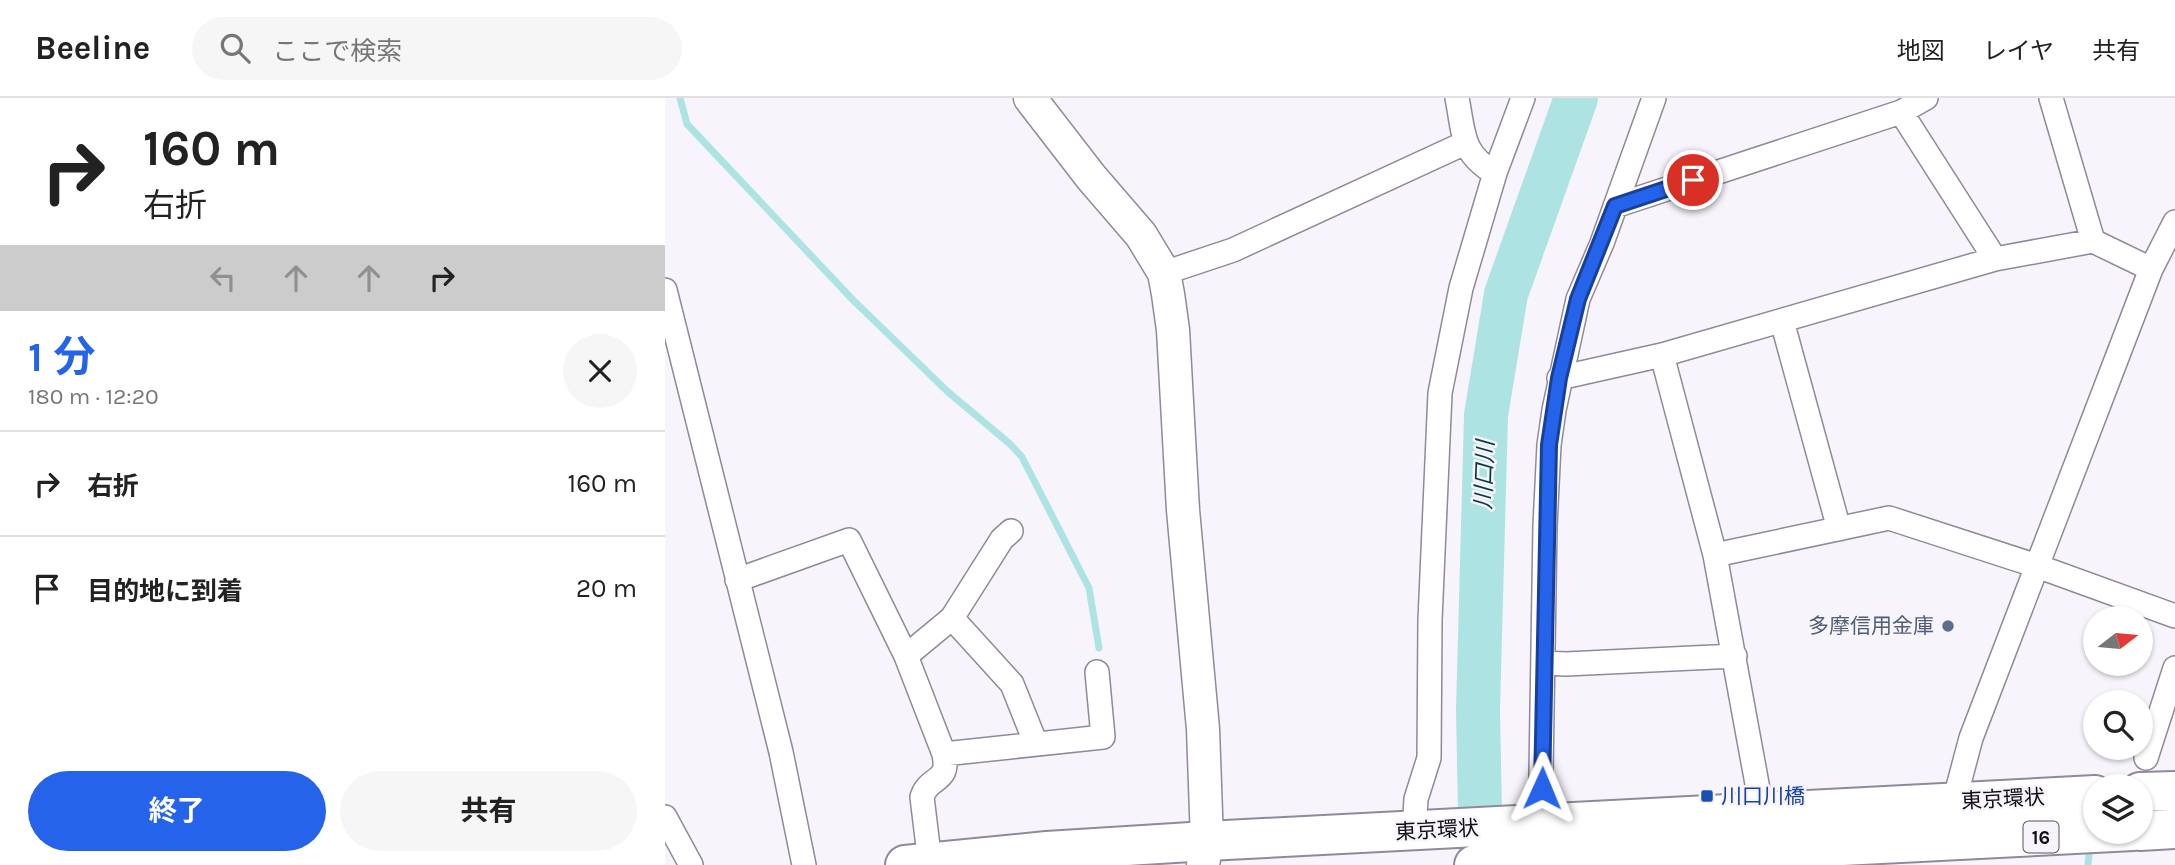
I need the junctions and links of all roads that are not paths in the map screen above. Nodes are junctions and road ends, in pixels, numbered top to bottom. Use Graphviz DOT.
graph roads {
  1 [pos="1030,98"];
  2 [pos="1457,98"];
  3 [pos="1523,98"];
  4 [pos="1654,98"];
  5 [pos="1926,98"];
  6 [pos="2051,98"];
  7 [pos="1901,112"];
  8 [pos="1465,143"];
  9 [pos="1495,173"];
  10 [pos="1615,206"];
  11 [pos="2175,222"];
  12 [pos="2093,241"];
  13 [pos="1995,259"];
  14 [pos="2151,269"];
  15 [pos="1164,273"];
  16 [pos="665,290"];
  17 [pos="1782,321"];
  18 [pos="1662,355"];
  19 [pos="1559,378"];
  20 [pos="1839,529"];
  21 [pos="1011,531"];
  22 [pos="1715,555"];
  23 [pos="2037,566"];
  24 [pos="737,580"];
  25 [pos="2175,616"];
  26 [pos="952,618"];
  27 [pos="906,656"];
  28 [pos="1735,656"];
  29 [pos="1544,663"];
  30 [pos="2175,668"];
  31 [pos="1097,672"];
  32 [pos="1036,744"];
  33 [pos="944,754"];
  34 [pos="2143,774"];
  35 [pos="2153,780"];
  36 [pos="2175,790"];
  37 [pos="2083,796"];
  38 [pos="1954,802"];
  39 [pos="1762,811"];
  40 [pos="665,817"];
  41 [pos="1534,824"];
  42 [pos="2175,829"];
  43 [pos="1426,830"];
  44 [pos="2153,830"];
  45 [pos="2083,837"];
  46 [pos="1205,853"];
  47 [pos="1949,853"];
  48 [pos="1665,860"];
  49 [pos="1533,863"];
  50 [pos="918,864"];
  51 [pos="691,865"];
  52 [pos="804,865"];
  53 [pos="1474,865"];
  1 -- 15 [label="street"];
  2 -- 8 [label="street"];
  3 -- 9 [label="street"];
  4 -- 10 [label="street"];
  5 -- 7 [label="street"];
  6 -- 12 [label="street"];
  7 -- 10 [label="street"];
  7 -- 13 [label="street"];
  8 -- 9 [label="street"];
  8 -- 15 [label="street"];
  9 -- 43 [label="street"];
  10 -- 19 [label="street"];
  11 -- 14 [label="street"];
  12 -- 13 [label="street"];
  12 -- 14 [label="street"];
  13 -- 17 [label="street"];
  14 -- 23 [label="street"];
  15 -- 46 [label="street"];
  16 -- 24 [label="street"];
  17 -- 18 [label="street"];
  17 -- 20 [label="street"];
  18 -- 19 [label="street"];
  18 -- 22 [label="street"];
  19 -- 29 [label="street"];
  20 -- 22 [label="street"];
  20 -- 23 [label="street"];
  21 -- 26 [label="street"];
  22 -- 28 [label="street"];
  23 -- 25 [label="street"];
  23 -- 38 [label="street"];
  24 -- 27 [label="street"];
  24 -- 52 [label="street"];
  26 -- 27 [label="street"];
  26 -- 32 [label="street"];
  27 -- 33 [label="street"];
  28 -- 29 [label="street"];
  28 -- 39 [label="street"];
  29 -- 41 [label="street"];
  30 -- 34 [label="street"];
  31 -- 32 [label="street"];
  32 -- 33 [label="street"];
  33 -- 50 [label="street"];
  35 -- 36 [label="highway"];
  37 -- 38 [label="highway, 東京環状 / 16"];
  38 -- 39 [label="highway, 東京環状 / 16"];
  38 -- 47 [label="street"];
  39 -- 41 [label="highway, 東京環状 / 16"];
  40 -- 51 [label="street"];
  41 -- 43 [label="highway, 東京環状 / 16"];
  41 -- 49 [label="street"];
  42 -- 44 [label="highway"];
  43 -- 46 [label="highway, 東京環状 / 16"];
  45 -- 47 [label="highway, 東京環状 / 16"];
  46 -- 50 [label="highway, 東京環状 / 16"];
  47 -- 48 [label="highway, 東京環状 / 16"];
  48 -- 49 [label="highway, 東京環状 / 16"];
  49 -- 53 [label="highway, 東京環状 / 16"];
}
